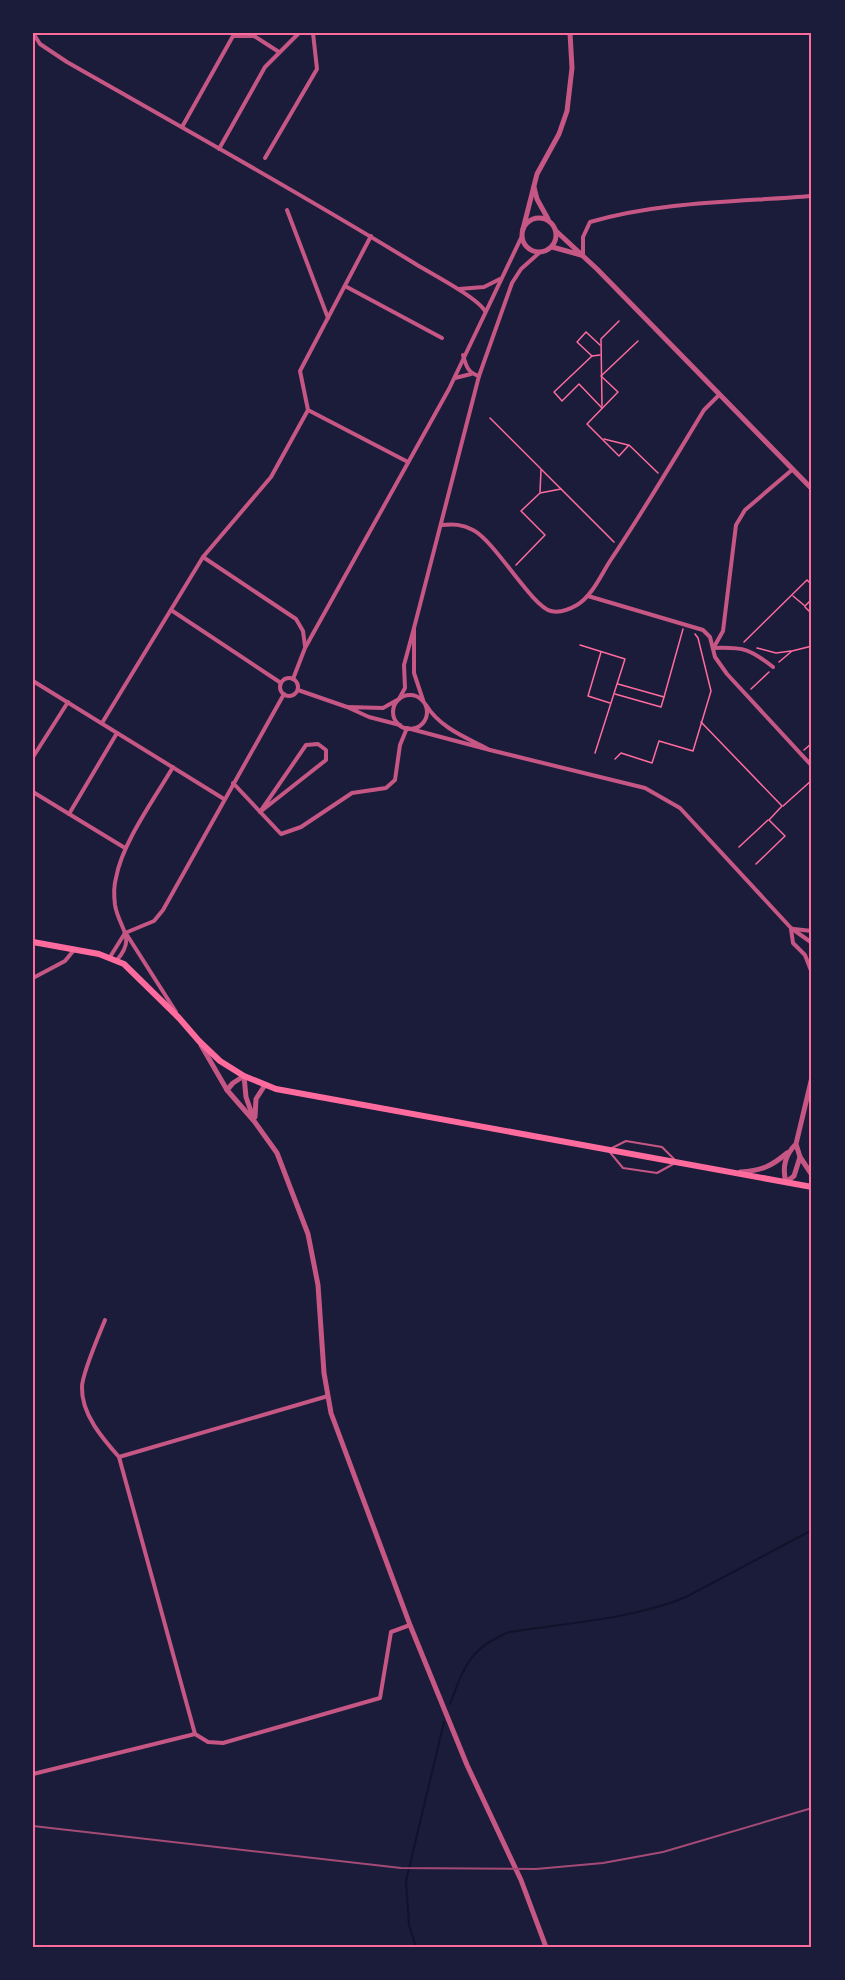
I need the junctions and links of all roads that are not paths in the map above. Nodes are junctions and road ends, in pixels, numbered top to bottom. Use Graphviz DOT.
graph roads {
  1 [pos="33,33"];
  2 [pos="299,33"];
  3 [pos="313,33"];
  4 [pos="570,33"];
  5 [pos="279,52"];
  6 [pos="182,127"];
  7 [pos="219,149"];
  8 [pos="265,158"];
  9 [pos="534,185"];
  10 [pos="812,196"];
  11 [pos="287,210"];
  12 [pos="549,220"];
  13 [pos="556,231"];
  14 [pos="522,232"];
  15 [pos="371,236"];
  16 [pos="552,247"];
  17 [pos="539,253"];
  18 [pos="583,256"];
  19 [pos="503,276"];
  20 [pos="345,286"];
  21 [pos="458,289"];
  22 [pos="485,311"];
  23 [pos="328,319"];
  24 [pos="442,338"];
  25 [pos="464,355"];
  26 [pos="471,374"];
  27 [pos="479,376"];
  28 [pos="449,389"];
  29 [pos="720,394"];
  30 [pos="308,410"];
  31 [pos="408,462"];
  32 [pos="793,469"];
  33 [pos="812,489"];
  34 [pos="442,525"];
  35 [pos="203,558"];
  36 [pos="588,596"];
  37 [pos="171,610"];
  38 [pos="414,628"];
  39 [pos="305,648"];
  40 [pos="713,648"];
  41 [pos="773,667"];
  42 [pos="293,679"];
  43 [pos="33,681"];
  44 [pos="281,683"];
  45 [pos="298,690"];
  46 [pos="284,694"];
  47 [pos="399,699"];
  48 [pos="68,702"];
  49 [pos="424,702"];
  50 [pos="347,707"];
  51 [pos="102,723"];
  52 [pos="400,725"];
  53 [pos="407,728"];
  54 [pos="117,733"];
  55 [pos="490,750"];
  56 [pos="33,757"];
  57 [pos="812,766"];
  58 [pos="173,767"];
  59 [pos="233,783"];
  60 [pos="33,792"];
  61 [pos="224,799"];
  62 [pos="260,812"];
  63 [pos="69,814"];
  64 [pos="125,848"];
  65 [pos="791,928"];
  66 [pos="812,931"];
  67 [pos="125,933"];
  68 [pos="33,942"];
  69 [pos="812,943"];
  70 [pos="75,949"];
  71 [pos="805,955"];
  72 [pos="110,957"];
  73 [pos="117,960"];
  74 [pos="812,960"];
  75 [pos="812,973"];
  76 [pos="33,978"];
  77 [pos="179,1018"];
  78 [pos="199,1041"];
  79 [pos="244,1076"];
  80 [pos="812,1077"];
  81 [pos="265,1085"];
  82 [pos="227,1090"];
  83 [pos="254,1121"];
  84 [pos="796,1144"];
  85 [pos="608,1150"];
  86 [pos="787,1153"];
  87 [pos="800,1157"];
  88 [pos="677,1162"];
  89 [pos="735,1172"];
  90 [pos="812,1175"];
  91 [pos="786,1182"];
  92 [pos="812,1187"];
  93 [pos="105,1320"];
  94 [pos="328,1396"];
  95 [pos="119,1457"];
  96 [pos="410,1625"];
  97 [pos="195,1734"];
  98 [pos="33,1774"];
  99 [pos="546,1947"];
  1 -- 6 [label="street"];
  2 -- 5 [label="street"];
  3 -- 8 [label="street"];
  4 -- 9 [label="street"];
  5 -- 6 [label="street"];
  5 -- 7 [label="street"];
  6 -- 7 [label="street"];
  7 -- 15 [label="street"];
  9 -- 12 [label="street"];
  9 -- 14 [label="street"];
  10 -- 18 [label="street"];
  11 -- 23 [label="street"];
  12 -- 13 [label="street"];
  12 -- 14 [label="street"];
  13 -- 16 [label="street"];
  13 -- 18 [label="street"];
  14 -- 17 [label="street"];
  14 -- 19 [label="street"];
  15 -- 20 [label="street"];
  15 -- 21 [label="street"];
  16 -- 17 [label="street"];
  16 -- 18 [label="street"];
  17 -- 27 [label="street"];
  18 -- 29 [label="street"];
  19 -- 21 [label="street"];
  19 -- 22 [label="street"];
  20 -- 23 [label="street"];
  20 -- 24 [label="street"];
  21 -- 22 [label="street"];
  22 -- 25 [label="street"];
  23 -- 30 [label="street"];
  25 -- 26 [label="street"];
  25 -- 28 [label="street"];
  26 -- 27 [label="street"];
  26 -- 28 [label="street"];
  27 -- 34 [label="street"];
  28 -- 31 [label="street"];
  29 -- 32 [label="street"];
  29 -- 36 [label="street"];
  30 -- 31 [label="street"];
  30 -- 35 [label="street"];
  31 -- 39 [label="street"];
  32 -- 33 [label="street"];
  32 -- 40 [label="street"];
  34 -- 36 [label="street"];
  34 -- 38 [label="street"];
  35 -- 37 [label="street"];
  35 -- 39 [label="street"];
  36 -- 40 [label="street"];
  37 -- 44 [label="street"];
  37 -- 51 [label="street"];
  38 -- 47 [label="street"];
  38 -- 49 [label="street"];
  39 -- 42 [label="street"];
  40 -- 41 [label="street"];
  40 -- 57 [label="street"];
  42 -- 44 [label="street"];
  42 -- 45 [label="street"];
  43 -- 48 [label="street"];
  44 -- 46 [label="street"];
  45 -- 46 [label="street"];
  45 -- 50 [label="street"];
  46 -- 59 [label="street"];
  47 -- 49 [label="street"];
  47 -- 50 [label="street"];
  47 -- 52 [label="street"];
  48 -- 51 [label="street"];
  48 -- 56 [label="street"];
  49 -- 53 [label="street"];
  49 -- 55 [label="street"];
  50 -- 52 [label="street"];
  51 -- 54 [label="street"];
  52 -- 53 [label="street"];
  53 -- 55 [label="street"];
  53 -- 62 [label="street"];
  54 -- 58 [label="street"];
  54 -- 63 [label="street"];
  55 -- 65 [label="street"];
  58 -- 61 [label="street"];
  58 -- 64 [label="street"];
  59 -- 61 [label="street"];
  59 -- 62 [label="street"];
  60 -- 63 [label="street"];
  61 -- 67 [label="street"];
  62 -- 62 [label="street"];
  63 -- 64 [label="street"];
  64 -- 67 [label="street"];
  65 -- 66 [label="street"];
  65 -- 69 [label="street"];
  65 -- 71 [label="street"];
  67 -- 72 [label="street"];
  67 -- 73 [label="street"];
  67 -- 77 [label="street"];
  68 -- 70 [label="main road"];
  70 -- 72 [label="main road"];
  70 -- 76 [label="street"];
  71 -- 74 [label="street"];
  71 -- 75 [label="street"];
  72 -- 73 [label="main road"];
  73 -- 77 [label="main road"];
  77 -- 78 [label="main road"];
  78 -- 79 [label="main road"];
  78 -- 82 [label="street"];
  79 -- 81 [label="main road"];
  79 -- 82 [label="street"];
  79 -- 83 [label="street"];
  80 -- 84 [label="street"];
  81 -- 83 [label="street"];
  81 -- 85 [label="main road"];
  82 -- 83 [label="street"];
  83 -- 94 [label="street"];
  84 -- 86 [label="street"];
  84 -- 87 [label="street"];
  85 -- 88 [label="main road"];
  85 -- 88 [label="lane"];
  85 -- 88 [label="lane"];
  86 -- 89 [label="street"];
  86 -- 91 [label="street"];
  87 -- 90 [label="street"];
  87 -- 91 [label="street"];
  88 -- 89 [label="main road"];
  89 -- 91 [label="main road"];
  91 -- 92 [label="main road"];
  93 -- 95 [label="street"];
  94 -- 95 [label="street"];
  94 -- 96 [label="street"];
  95 -- 97 [label="street"];
  96 -- 97 [label="street"];
  96 -- 99 [label="street"];
  97 -- 98 [label="street"];
}
